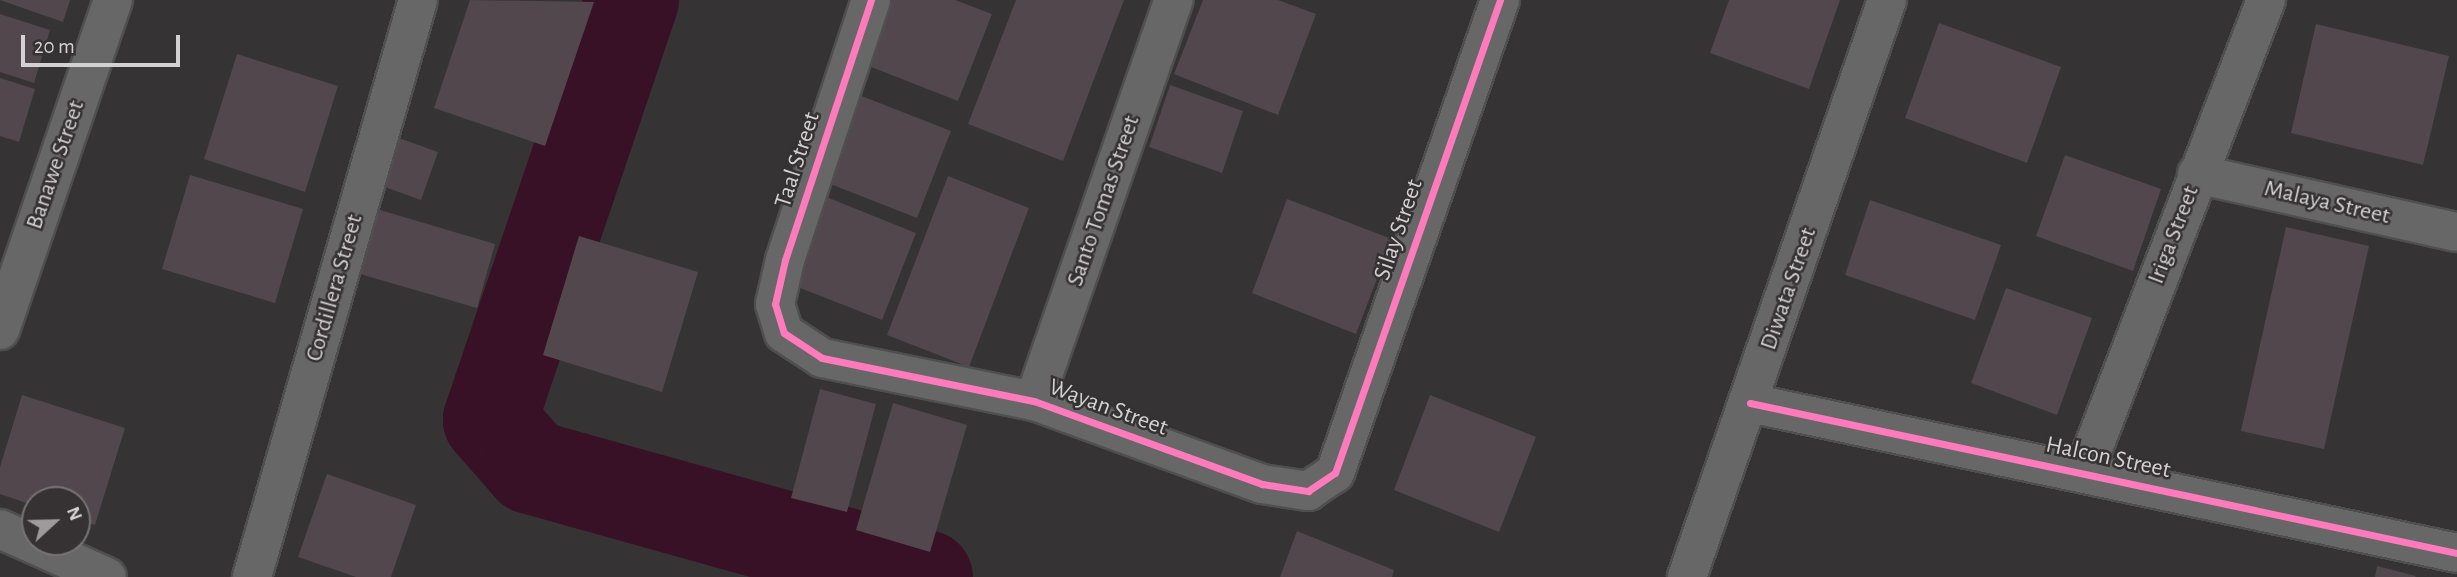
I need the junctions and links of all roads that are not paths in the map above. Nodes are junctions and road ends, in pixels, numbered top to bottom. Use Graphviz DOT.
graph roads {
  1 [pos="113,0"];
  2 [pos="418,0"];
  3 [pos="871,0"];
  4 [pos="1174,0"];
  5 [pos="1500,0"];
  6 [pos="1887,0"];
  7 [pos="2266,0"];
  8 [pos="2197,174"];
  9 [pos="2457,232"];
  10 [pos="0,330"];
  11 [pos="784,333"];
  12 [pos="1034,401"];
  13 [pos="1750,403"];
  14 [pos="1335,472"];
  15 [pos="2084,472"];
  16 [pos="0,529"];
  17 [pos="2457,553"];
  18 [pos="107,577"];
  19 [pos="251,577"];
  20 [pos="1687,577"];
  1 -- 10 [label="street, Banawe Street"];
  2 -- 19 [label="street, Cordillera Street"];
  3 -- 11 [label="street, Taal Street"];
  4 -- 12 [label="street, Santo Tomas Street"];
  5 -- 14 [label="street, Silay Street"];
  6 -- 13 [label="street, Diwata Street"];
  7 -- 8 [label="street, Iriga Street"];
  8 -- 9 [label="street, Malaya Street"];
  8 -- 15 [label="street, Iriga Street"];
  11 -- 12 [label="street, Wayan Street"];
  12 -- 14 [label="street, Wayan Street"];
  13 -- 15 [label="street, Halcon Street"];
  13 -- 20 [label="street, Diwata Street"];
  15 -- 17 [label="street, Halcon Street"];
  16 -- 18 [label="street"];
}
